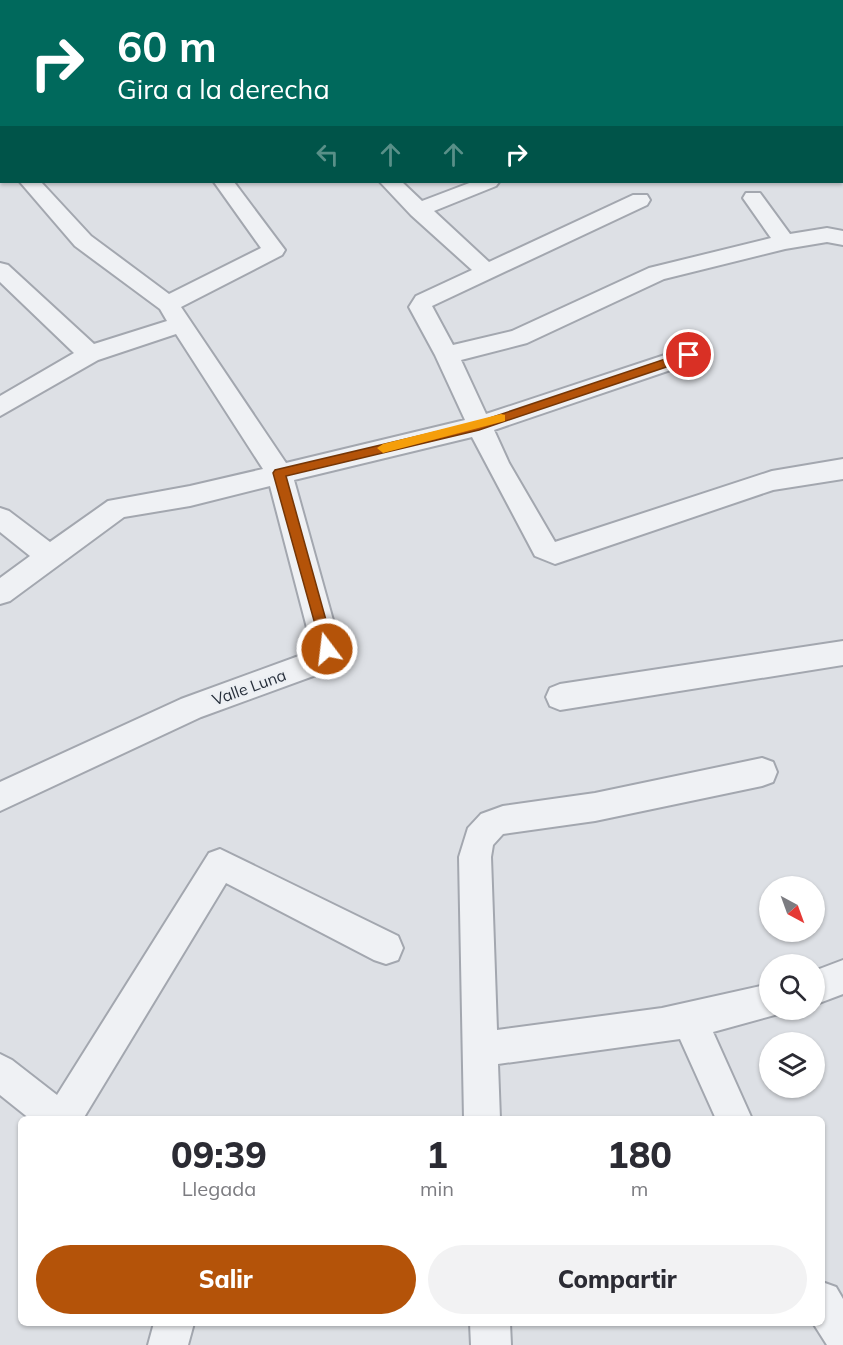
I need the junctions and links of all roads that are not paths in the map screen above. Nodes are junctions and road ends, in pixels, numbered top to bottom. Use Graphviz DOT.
graph roads {
  1 [pos="31,183"];
  2 [pos="225,183"];
  3 [pos="391,183"];
  4 [pos="486,183"];
  5 [pos="753,198"];
  6 [pos="640,200"];
  7 [pos="418,210"];
  8 [pos="843,238"];
  9 [pos="785,242"];
  10 [pos="0,270"];
  11 [pos="488,273"];
  12 [pos="168,304"];
  13 [pos="182,324"];
  14 [pos="90,354"];
  15 [pos="447,355"];
  16 [pos="689,355"];
  17 [pos="0,407"];
  18 [pos="479,426"];
  19 [pos="843,469"];
  20 [pos="279,473"];
  21 [pos="0,518"];
  22 [pos="50,556"];
  23 [pos="0,593"];
  24 [pos="843,653"];
  25 [pos="560,697"];
  26 [pos="762,772"];
  27 [pos="0,796"];
  28 [pos="386,948"];
  29 [pos="843,977"];
  30 [pos="825,984"];
  31 [pos="759,1003"];
  32 [pos="689,1019"];
  33 [pos="480,1049"];
  34 [pos="0,1072"];
  35 [pos="54,1116"];
  36 [pos="65,1116"];
  37 [pos="482,1116"];
  38 [pos="733,1116"];
  39 [pos="825,1306"];
  40 [pos="173,1326"];
  41 [pos="490,1326"];
  42 [pos="843,1335"];
  43 [pos="168,1345"];
  44 [pos="490,1345"];
  1 -- 12 [label="street"];
  2 -- 12 [label="street"];
  3 -- 7 [label="street"];
  4 -- 7 [label="street"];
  5 -- 9 [label="street"];
  6 -- 11 [label="street"];
  7 -- 11 [label="street"];
  8 -- 9 [label="street"];
  9 -- 15 [label="street"];
  10 -- 14 [label="street"];
  11 -- 15 [label="street"];
  12 -- 13 [label="street"];
  13 -- 14 [label="street"];
  13 -- 20 [label="street"];
  14 -- 17 [label="street"];
  15 -- 18 [label="street"];
  16 -- 18 [label="street"];
  18 -- 19 [label="street"];
  18 -- 20 [label="street"];
  20 -- 22 [label="street"];
  20 -- 27 [label="street, Valle Luna"];
  21 -- 22 [label="street"];
  22 -- 23 [label="street"];
  24 -- 25 [label="street"];
  26 -- 33 [label="street"];
  28 -- 36 [label="street"];
  29 -- 30 [label="street"];
  31 -- 32 [label="street"];
  32 -- 33 [label="street"];
  32 -- 38 [label="street"];
  33 -- 37 [label="street"];
  34 -- 35 [label="street"];
  39 -- 42 [label="street"];
  40 -- 43 [label="street"];
  41 -- 44 [label="street"];
}
